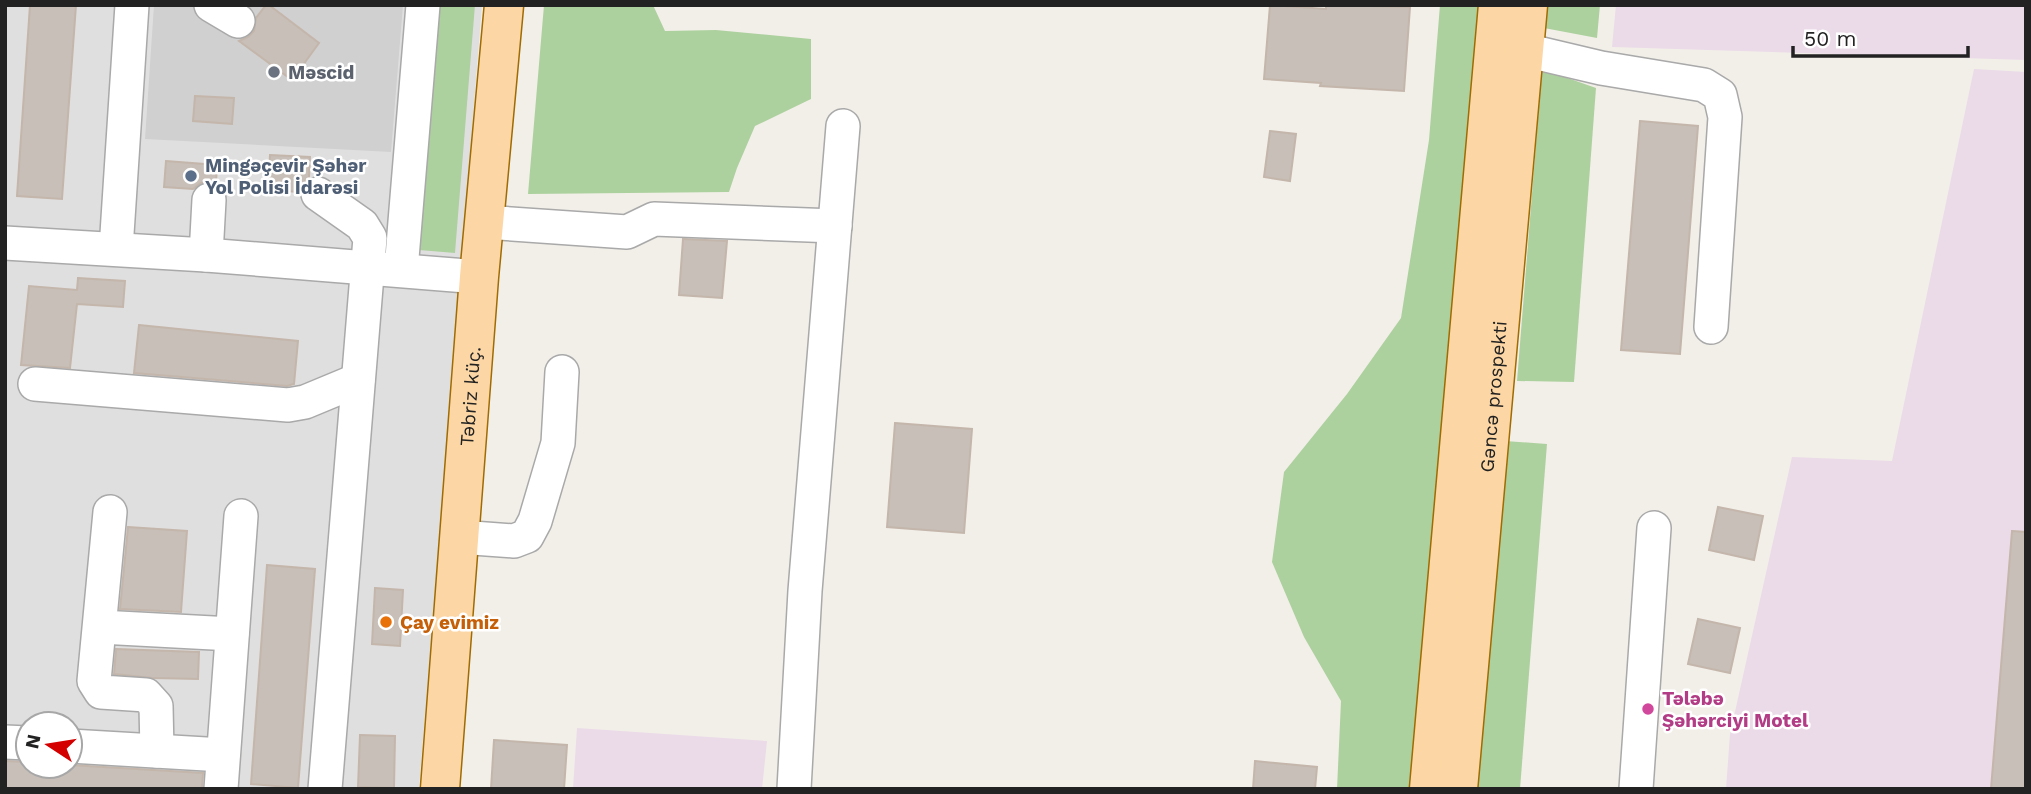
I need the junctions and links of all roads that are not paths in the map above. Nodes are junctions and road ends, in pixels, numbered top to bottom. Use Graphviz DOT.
graph roads {
  1 [pos="132,5"];
  2 [pos="423,5"];
  3 [pos="505,5"];
  4 [pos="1498,5"];
  5 [pos="1528,5"];
  6 [pos="1525,50"];
  7 [pos="843,126"];
  8 [pos="318,194"];
  9 [pos="209,200"];
  10 [pos="484,222"];
  11 [pos="835,226"];
  12 [pos="5,243"];
  13 [pos="116,249"];
  14 [pos="206,255"];
  15 [pos="367,267"];
  16 [pos="401,270"];
  17 [pos="479,277"];
  18 [pos="1711,327"];
  19 [pos="562,372"];
  20 [pos="358,380"];
  21 [pos="34,384"];
  22 [pos="110,512"];
  23 [pos="241,516"];
  24 [pos="1654,528"];
  25 [pos="459,537"];
  26 [pos="100,626"];
  27 [pos="232,634"];
  28 [pos="84,747"];
  29 [pos="157,751"];
  30 [pos="223,755"];
  31 [pos="221,789"];
  32 [pos="325,789"];
  33 [pos="440,789"];
  34 [pos="794,789"];
  35 [pos="1429,789"];
  36 [pos="1458,789"];
  37 [pos="1636,789"];
  1 -- 13 [label="street"];
  2 -- 16 [label="street"];
  3 -- 10 [label="main road, Təbriz küç."];
  4 -- 35 [label="main road, Gəncə prospekti"];
  5 -- 6 [label="main road, Gəncə prospekti"];
  6 -- 18 [label="street"];
  6 -- 36 [label="main road, Gəncə prospekti"];
  7 -- 11 [label="street"];
  8 -- 15 [label="street"];
  9 -- 14 [label="street"];
  10 -- 11 [label="street"];
  10 -- 17 [label="main road, Təbriz küç."];
  11 -- 34 [label="street"];
  12 -- 13 [label="street"];
  13 -- 14 [label="street"];
  14 -- 15 [label="street"];
  15 -- 16 [label="street"];
  15 -- 20 [label="street"];
  16 -- 17 [label="street"];
  17 -- 25 [label="main road, Təbriz küç."];
  19 -- 25 [label="street"];
  20 -- 21 [label="street"];
  20 -- 32 [label="street"];
  22 -- 26 [label="street"];
  23 -- 27 [label="street"];
  24 -- 37 [label="street"];
  25 -- 33 [label="main road, Təbriz küç."];
  26 -- 27 [label="street"];
  26 -- 29 [label="street"];
  27 -- 30 [label="street"];
  28 -- 29 [label="street"];
  29 -- 30 [label="street"];
  30 -- 31 [label="street"];
}
